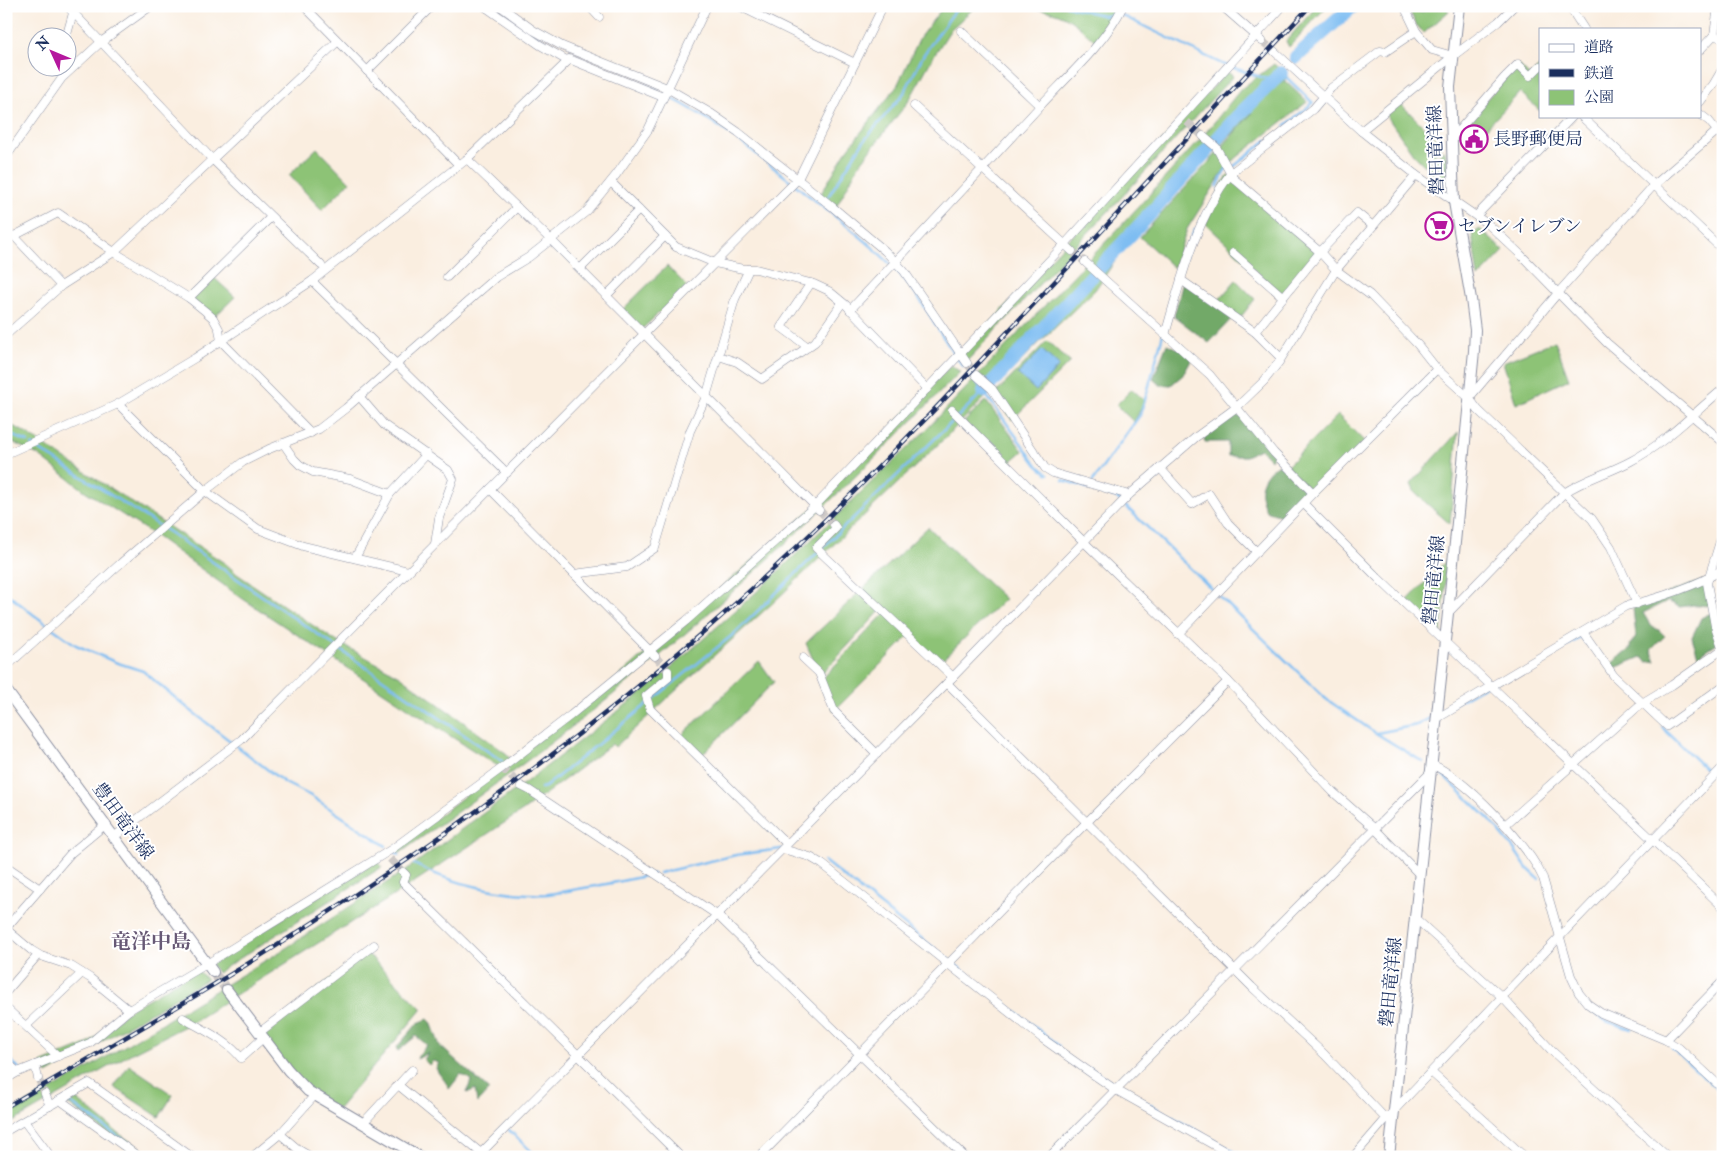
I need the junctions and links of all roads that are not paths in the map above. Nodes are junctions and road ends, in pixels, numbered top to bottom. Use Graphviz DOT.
graph roads {
  1 [pos="67,6"];
  2 [pos="151,6"];
  3 [pos="304,6"];
  4 [pos="432,6"];
  5 [pos="484,6"];
  6 [pos="500,6"];
  7 [pos="589,6"];
  8 [pos="707,6"];
  9 [pos="739,6"];
  10 [pos="883,6"];
  11 [pos="1123,6"];
  12 [pos="1222,6"];
  13 [pos="1283,6"];
  14 [pos="1404,6"];
  15 [pos="1459,6"];
  16 [pos="1514,6"];
  17 [pos="1569,6"];
  18 [pos="1718,6"];
  19 [pos="74,9"];
  20 [pos="599,17"];
  21 [pos="69,28"];
  22 [pos="1583,28"];
  23 [pos="1416,30"];
  24 [pos="961,31"];
  25 [pos="1714,36"];
  26 [pos="1259,38"];
  27 [pos="1723,39"];
  28 [pos="338,41"];
  29 [pos="101,42"];
  30 [pos="1702,48"];
  31 [pos="1274,51"];
  32 [pos="1453,56"];
  33 [pos="568,61"];
  34 [pos="78,63"];
  35 [pos="855,63"];
  36 [pos="1723,68"];
  37 [pos="367,71"];
  38 [pos="1538,71"];
  39 [pos="62,78"];
  40 [pos="667,88"];
  41 [pos="663,97"];
  42 [pos="1323,98"];
  43 [pos="1702,99"];
  44 [pos="914,106"];
  45 [pos="1040,106"];
  46 [pos="1702,116"];
  47 [pos="1571,118"];
  48 [pos="1583,118"];
  49 [pos="1361,131"];
  50 [pos="1720,135"];
  51 [pos="1203,136"];
  52 [pos="1452,138"];
  53 [pos="6,157"];
  54 [pos="212,159"];
  55 [pos="467,159"];
  56 [pos="459,165"];
  57 [pos="983,169"];
  58 [pos="1231,173"];
  59 [pos="1416,175"];
  60 [pos="798,179"];
  61 [pos="611,182"];
  62 [pos="1653,186"];
  63 [pos="1454,202"];
  64 [pos="517,207"];
  65 [pos="639,210"];
  66 [pos="1476,216"];
  67 [pos="271,217"];
  68 [pos="1373,226"];
  69 [pos="10,235"];
  70 [pos="665,236"];
  71 [pos="551,240"];
  72 [pos="1065,244"];
  73 [pos="1723,250"];
  74 [pos="1072,251"];
  75 [pos="114,252"];
  76 [pos="1320,252"];
  77 [pos="1233,253"];
  78 [pos="895,262"];
  79 [pos="1085,262"];
  80 [pos="715,263"];
  81 [pos="321,266"];
  82 [pos="580,269"];
  83 [pos="749,269"];
  84 [pos="1336,270"];
  85 [pos="447,277"];
  86 [pos="1181,280"];
  87 [pos="312,281"];
  88 [pos="811,283"];
  89 [pos="61,286"];
  90 [pos="1558,293"];
  91 [pos="606,296"];
  92 [pos="1283,297"];
  93 [pos="189,298"];
  94 [pos="842,303"];
  95 [pos="850,310"];
  96 [pos="1255,332"];
  97 [pos="644,334"];
  98 [pos="6,335"];
  99 [pos="1165,335"];
  100 [pos="221,341"];
  101 [pos="808,347"];
  102 [pos="961,354"];
  103 [pos="718,356"];
  104 [pos="1281,358"];
  105 [pos="967,363"];
  106 [pos="397,364"];
  107 [pos="1437,369"];
  108 [pos="976,375"];
  109 [pos="927,389"];
  110 [pos="1723,389"];
  111 [pos="359,396"];
  112 [pos="706,397"];
  113 [pos="1469,398"];
  114 [pos="118,404"];
  115 [pos="1237,407"];
  116 [pos="952,410"];
  117 [pos="1691,416"];
  118 [pos="310,432"];
  119 [pos="1723,442"];
  120 [pos="283,443"];
  121 [pos="6,454"];
  122 [pos="427,454"];
  123 [pos="1160,468"];
  124 [pos="507,473"];
  125 [pos="490,489"];
  126 [pos="205,491"];
  127 [pos="1313,493"];
  128 [pos="1564,493"];
  129 [pos="390,494"];
  130 [pos="1129,495"];
  131 [pos="1304,504"];
  132 [pos="817,508"];
  133 [pos="834,525"];
  134 [pos="1723,532"];
  135 [pos="1085,543"];
  136 [pos="435,544"];
  137 [pos="1257,552"];
  138 [pos="355,558"];
  139 [pos="1723,568"];
  140 [pos="408,571"];
  141 [pos="574,574"];
  142 [pos="1709,579"];
  143 [pos="1637,604"];
  144 [pos="1448,613"];
  145 [pos="1582,632"];
  146 [pos="1178,634"];
  147 [pos="1444,640"];
  148 [pos="650,649"];
  149 [pos="1723,650"];
  150 [pos="655,656"];
  151 [pos="804,658"];
  152 [pos="6,667"];
  153 [pos="668,671"];
  154 [pos="953,677"];
  155 [pos="1228,681"];
  156 [pos="947,684"];
  157 [pos="1492,686"];
  158 [pos="1723,686"];
  159 [pos="6,690"];
  160 [pos="1642,703"];
  161 [pos="1436,719"];
  162 [pos="876,754"];
  163 [pos="1574,764"];
  164 [pos="1723,767"];
  165 [pos="1431,768"];
  166 [pos="521,786"];
  167 [pos="1087,822"];
  168 [pos="106,824"];
  169 [pos="1505,825"];
  170 [pos="1375,829"];
  171 [pos="115,836"];
  172 [pos="1652,840"];
  173 [pos="785,846"];
  174 [pos="6,866"];
  175 [pos="403,872"];
  176 [pos="1420,875"];
  177 [pos="40,889"];
  178 [pos="1723,907"];
  179 [pos="717,915"];
  180 [pos="1415,918"];
  181 [pos="6,928"];
  182 [pos="1560,936"];
  183 [pos="374,945"];
  184 [pos="38,955"];
  185 [pos="948,963"];
  186 [pos="210,968"];
  187 [pos="1235,969"];
  188 [pos="82,973"];
  189 [pos="1723,981"];
  190 [pos="228,990"];
  191 [pos="6,992"];
  192 [pos="1502,997"];
  193 [pos="6,1008"];
  194 [pos="129,1010"];
  195 [pos="183,1018"];
  196 [pos="26,1026"];
  197 [pos="262,1035"];
  198 [pos="1666,1040"];
  199 [pos="859,1054"];
  200 [pos="578,1055"];
  201 [pos="58,1056"];
  202 [pos="6,1062"];
  203 [pos="35,1065"];
  204 [pos="412,1070"];
  205 [pos="18,1072"];
  206 [pos="1430,1072"];
  207 [pos="38,1078"];
  208 [pos="6,1079"];
  209 [pos="398,1086"];
  210 [pos="1723,1089"];
  211 [pos="1116,1090"];
  212 [pos="45,1094"];
  213 [pos="315,1095"];
  214 [pos="60,1100"];
  215 [pos="50,1106"];
  216 [pos="1393,1111"];
  217 [pos="1386,1119"];
  218 [pos="24,1121"];
  219 [pos="363,1123"];
  220 [pos="6,1132"];
  221 [pos="280,1134"];
  222 [pos="479,1155"];
  223 [pos="52,1157"];
  224 [pos="139,1157"];
  225 [pos="192,1157"];
  226 [pos="252,1157"];
  227 [pos="312,1157"];
  228 [pos="420,1157"];
  229 [pos="681,1157"];
  230 [pos="758,1157"];
  231 [pos="964,1157"];
  232 [pos="1049,1157"];
  233 [pos="1235,1157"];
  234 [pos="1354,1157"];
  235 [pos="1389,1157"];
  236 [pos="1525,1157"];
  237 [pos="1668,1157"];
  1 -- 19 [label="street"];
  2 -- 29 [label="street"];
  3 -- 28 [label="street"];
  4 -- 37 [label="street"];
  5 -- 33 [label="street"];
  6 -- 40 [label="street"];
  7 -- 20 [label="street"];
  8 -- 40 [label="street"];
  9 -- 35 [label="street"];
  10 -- 35 [label="street"];
  11 -- 45 [label="street"];
  12 -- 26 [label="street"];
  13 -- 26 [label="street"];
  14 -- 23 [label="street"];
  15 -- 32 [label="main road, 磐田竜洋線"];
  16 -- 32 [label="street"];
  17 -- 22 [label="street"];
  18 -- 25 [label="street"];
  19 -- 21 [label="street"];
  19 -- 29 [label="street"];
  23 -- 32 [label="street"];
  23 -- 42 [label="street"];
  24 -- 45 [label="street"];
  25 -- 27 [label="street"];
  25 -- 30 [label="street"];
  26 -- 72 [label="street"];
  28 -- 37 [label="street"];
  28 -- 54 [label="street"];
  29 -- 34 [label="street"];
  29 -- 54 [label="street"];
  31 -- 42 [label="street"];
  32 -- 49 [label="street"];
  32 -- 52 [label="main road, 磐田竜洋線"];
  33 -- 41 [label="street"];
  33 -- 55 [label="street"];
  35 -- 60 [label="street"];
  36 -- 43 [label="street"];
  37 -- 56 [label="street"];
  38 -- 52 [label="street"];
  39 -- 53 [label="street"];
  40 -- 41 [label="street"];
  40 -- 60 [label="street"];
  41 -- 61 [label="street"];
  42 -- 49 [label="street"];
  42 -- 58 [label="street"];
  44 -- 57 [label="street"];
  45 -- 57 [label="street"];
  46 -- 50 [label="street"];
  47 -- 66 [label="street"];
  48 -- 62 [label="street"];
  49 -- 59 [label="street"];
  50 -- 62 [label="street"];
  51 -- 58 [label="street"];
  52 -- 63 [label="main road, 磐田竜洋線"];
  54 -- 67 [label="street"];
  54 -- 75 [label="street"];
  55 -- 56 [label="street"];
  55 -- 64 [label="street"];
  56 -- 87 [label="street"];
  57 -- 72 [label="street"];
  57 -- 78 [label="street"];
  58 -- 76 [label="street"];
  58 -- 86 [label="street"];
  59 -- 63 [label="street"];
  59 -- 68 [label="street"];
  60 -- 78 [label="street"];
  60 -- 80 [label="street"];
  61 -- 65 [label="street"];
  61 -- 71 [label="street"];
  62 -- 73 [label="street"];
  62 -- 90 [label="street"];
  63 -- 66 [label="street"];
  63 -- 113 [label="main road, 磐田竜洋線"];
  64 -- 71 [label="street"];
  64 -- 85 [label="street"];
  65 -- 70 [label="street"];
  65 -- 82 [label="street"];
  66 -- 90 [label="street"];
  67 -- 81 [label="street"];
  67 -- 93 [label="street"];
  68 -- 76 [label="street"];
  68 -- 84 [label="street"];
  69 -- 75 [label="street"];
  69 -- 89 [label="street"];
  70 -- 80 [label="street"];
  70 -- 91 [label="street"];
  71 -- 82 [label="street"];
  71 -- 106 [label="street"];
  72 -- 74 [label="street"];
  72 -- 102 [label="street"];
  75 -- 89 [label="street"];
  75 -- 93 [label="street"];
  76 -- 84 [label="street"];
  76 -- 92 [label="street"];
  77 -- 92 [label="street"];
  78 -- 95 [label="street"];
  78 -- 102 [label="street"];
  79 -- 99 [label="street"];
  80 -- 83 [label="street"];
  80 -- 97 [label="street"];
  82 -- 91 [label="street"];
  83 -- 88 [label="street"];
  83 -- 103 [label="street"];
  84 -- 104 [label="street"];
  84 -- 107 [label="street"];
  86 -- 96 [label="street"];
  86 -- 99 [label="street"];
  87 -- 100 [label="street"];
  87 -- 106 [label="street"];
  88 -- 94 [label="street"];
  88 -- 101 [label="street"];
  89 -- 98 [label="street"];
  90 -- 113 [label="street"];
  90 -- 117 [label="street"];
  91 -- 97 [label="street"];
  92 -- 96 [label="street"];
  93 -- 100 [label="street"];
  94 -- 95 [label="street"];
  94 -- 101 [label="street"];
  95 -- 109 [label="street"];
  96 -- 104 [label="street"];
  97 -- 112 [label="street"];
  97 -- 124 [label="street"];
  99 -- 115 [label="street"];
  100 -- 114 [label="street"];
  100 -- 118 [label="street"];
  101 -- 103 [label="street"];
  102 -- 105 [label="street"];
  102 -- 109 [label="street"];
  103 -- 112 [label="street"];
  104 -- 115 [label="street"];
  106 -- 111 [label="street"];
  106 -- 124 [label="street"];
  107 -- 113 [label="street"];
  107 -- 127 [label="street"];
  108 -- 130 [label="street"];
  109 -- 132 [label="street"];
  110 -- 117 [label="street"];
  111 -- 118 [label="street"];
  111 -- 122 [label="street"];
  112 -- 132 [label="street"];
  112 -- 141 [label="street"];
  113 -- 128 [label="street"];
  113 -- 144 [label="main road, 磐田竜洋線"];
  114 -- 121 [label="street"];
  114 -- 126 [label="street"];
  115 -- 123 [label="street"];
  115 -- 127 [label="street"];
  116 -- 135 [label="street"];
  117 -- 119 [label="street"];
  117 -- 128 [label="street"];
  118 -- 120 [label="street"];
  120 -- 126 [label="street"];
  120 -- 129 [label="street"];
  122 -- 129 [label="street"];
  122 -- 136 [label="street"];
  123 -- 130 [label="street"];
  123 -- 137 [label="street"];
  124 -- 125 [label="street"];
  125 -- 136 [label="street"];
  125 -- 141 [label="street"];
  126 -- 138 [label="street"];
  126 -- 152 [label="street"];
  127 -- 131 [label="street"];
  128 -- 143 [label="street"];
  128 -- 144 [label="street"];
  129 -- 138 [label="street"];
  130 -- 135 [label="street"];
  131 -- 137 [label="street"];
  131 -- 147 [label="street"];
  132 -- 148 [label="street"];
  133 -- 154 [label="street"];
  134 -- 142 [label="street"];
  135 -- 146 [label="street"];
  135 -- 154 [label="street"];
  136 -- 140 [label="street"];
  137 -- 146 [label="street"];
  138 -- 140 [label="street"];
  139 -- 142 [label="street"];
  140 -- 171 [label="street"];
  141 -- 148 [label="street"];
  142 -- 143 [label="street"];
  142 -- 149 [label="street"];
  143 -- 145 [label="street"];
  144 -- 147 [label="main road, 磐田竜洋線"];
  145 -- 157 [label="street"];
  145 -- 160 [label="street"];
  146 -- 155 [label="street"];
  147 -- 157 [label="street"];
  147 -- 161 [label="main road, 磐田竜洋線"];
  148 -- 150 [label="street"];
  148 -- 186 [label="street"];
  149 -- 160 [label="street"];
  151 -- 162 [label="street"];
  153 -- 173 [label="street"];
  154 -- 156 [label="street"];
  155 -- 167 [label="street"];
  155 -- 170 [label="street"];
  156 -- 162 [label="street"];
  156 -- 167 [label="street"];
  157 -- 161 [label="street"];
  157 -- 163 [label="street"];
  158 -- 160 [label="street"];
  159 -- 168 [label="main road, 豊田竜洋線"];
  160 -- 163 [label="street"];
  161 -- 165 [label="main road, 磐田竜洋線"];
  162 -- 173 [label="street"];
  163 -- 169 [label="street"];
  163 -- 172 [label="street"];
  164 -- 172 [label="street"];
  165 -- 169 [label="street"];
  165 -- 170 [label="street"];
  165 -- 176 [label="main road, 磐田竜洋線"];
  166 -- 179 [label="street"];
  167 -- 185 [label="street"];
  167 -- 187 [label="street"];
  168 -- 171 [label="main road, 豊田竜洋線"];
  168 -- 177 [label="street"];
  169 -- 182 [label="street"];
  170 -- 176 [label="street"];
  170 -- 187 [label="street"];
  171 -- 186 [label="main road, 豊田竜洋線"];
  172 -- 178 [label="street"];
  172 -- 182 [label="street"];
  173 -- 179 [label="street"];
  173 -- 185 [label="street"];
  174 -- 177 [label="street"];
  175 -- 200 [label="street"];
  176 -- 180 [label="main road, 磐田竜洋線"];
  177 -- 181 [label="street"];
  179 -- 199 [label="street"];
  179 -- 200 [label="street"];
  180 -- 192 [label="street"];
  180 -- 216 [label="main road, 磐田竜洋線"];
  181 -- 184 [label="street"];
  182 -- 192 [label="street"];
  182 -- 198 [label="street"];
  183 -- 197 [label="street"];
  184 -- 188 [label="street"];
  184 -- 191 [label="street"];
  185 -- 199 [label="street"];
  185 -- 211 [label="street"];
  186 -- 194 [label="street"];
  187 -- 211 [label="street"];
  187 -- 217 [label="street"];
  188 -- 194 [label="street"];
  188 -- 196 [label="street"];
  189 -- 198 [label="street"];
  190 -- 197 [label="main road"];
  192 -- 206 [label="street"];
  192 -- 237 [label="street"];
  193 -- 196 [label="street"];
  194 -- 201 [label="street"];
  195 -- 197 [label="street"];
  196 -- 201 [label="street"];
  197 -- 213 [label="main road"];
  198 -- 210 [label="street"];
  199 -- 230 [label="street"];
  199 -- 231 [label="street"];
  200 -- 222 [label="street"];
  200 -- 229 [label="street"];
  201 -- 203 [label="street"];
  202 -- 205 [label="street"];
  203 -- 205 [label="street"];
  203 -- 207 [label="street"];
  204 -- 209 [label="street"];
  205 -- 208 [label="street"];
  206 -- 216 [label="street"];
  206 -- 236 [label="street"];
  209 -- 219 [label="street"];
  209 -- 222 [label="street"];
  211 -- 232 [label="street"];
  211 -- 233 [label="street"];
  212 -- 215 [label="street"];
  213 -- 219 [label="main road"];
  213 -- 221 [label="street"];
  214 -- 215 [label="street"];
  214 -- 224 [label="street"];
  214 -- 225 [label="street"];
  215 -- 218 [label="street"];
  216 -- 217 [label="street"];
  216 -- 235 [label="main road, 磐田竜洋線"];
  217 -- 234 [label="street"];
  218 -- 220 [label="street"];
  218 -- 223 [label="street"];
  219 -- 228 [label="main road"];
  221 -- 226 [label="street"];
  221 -- 227 [label="street"];
}
